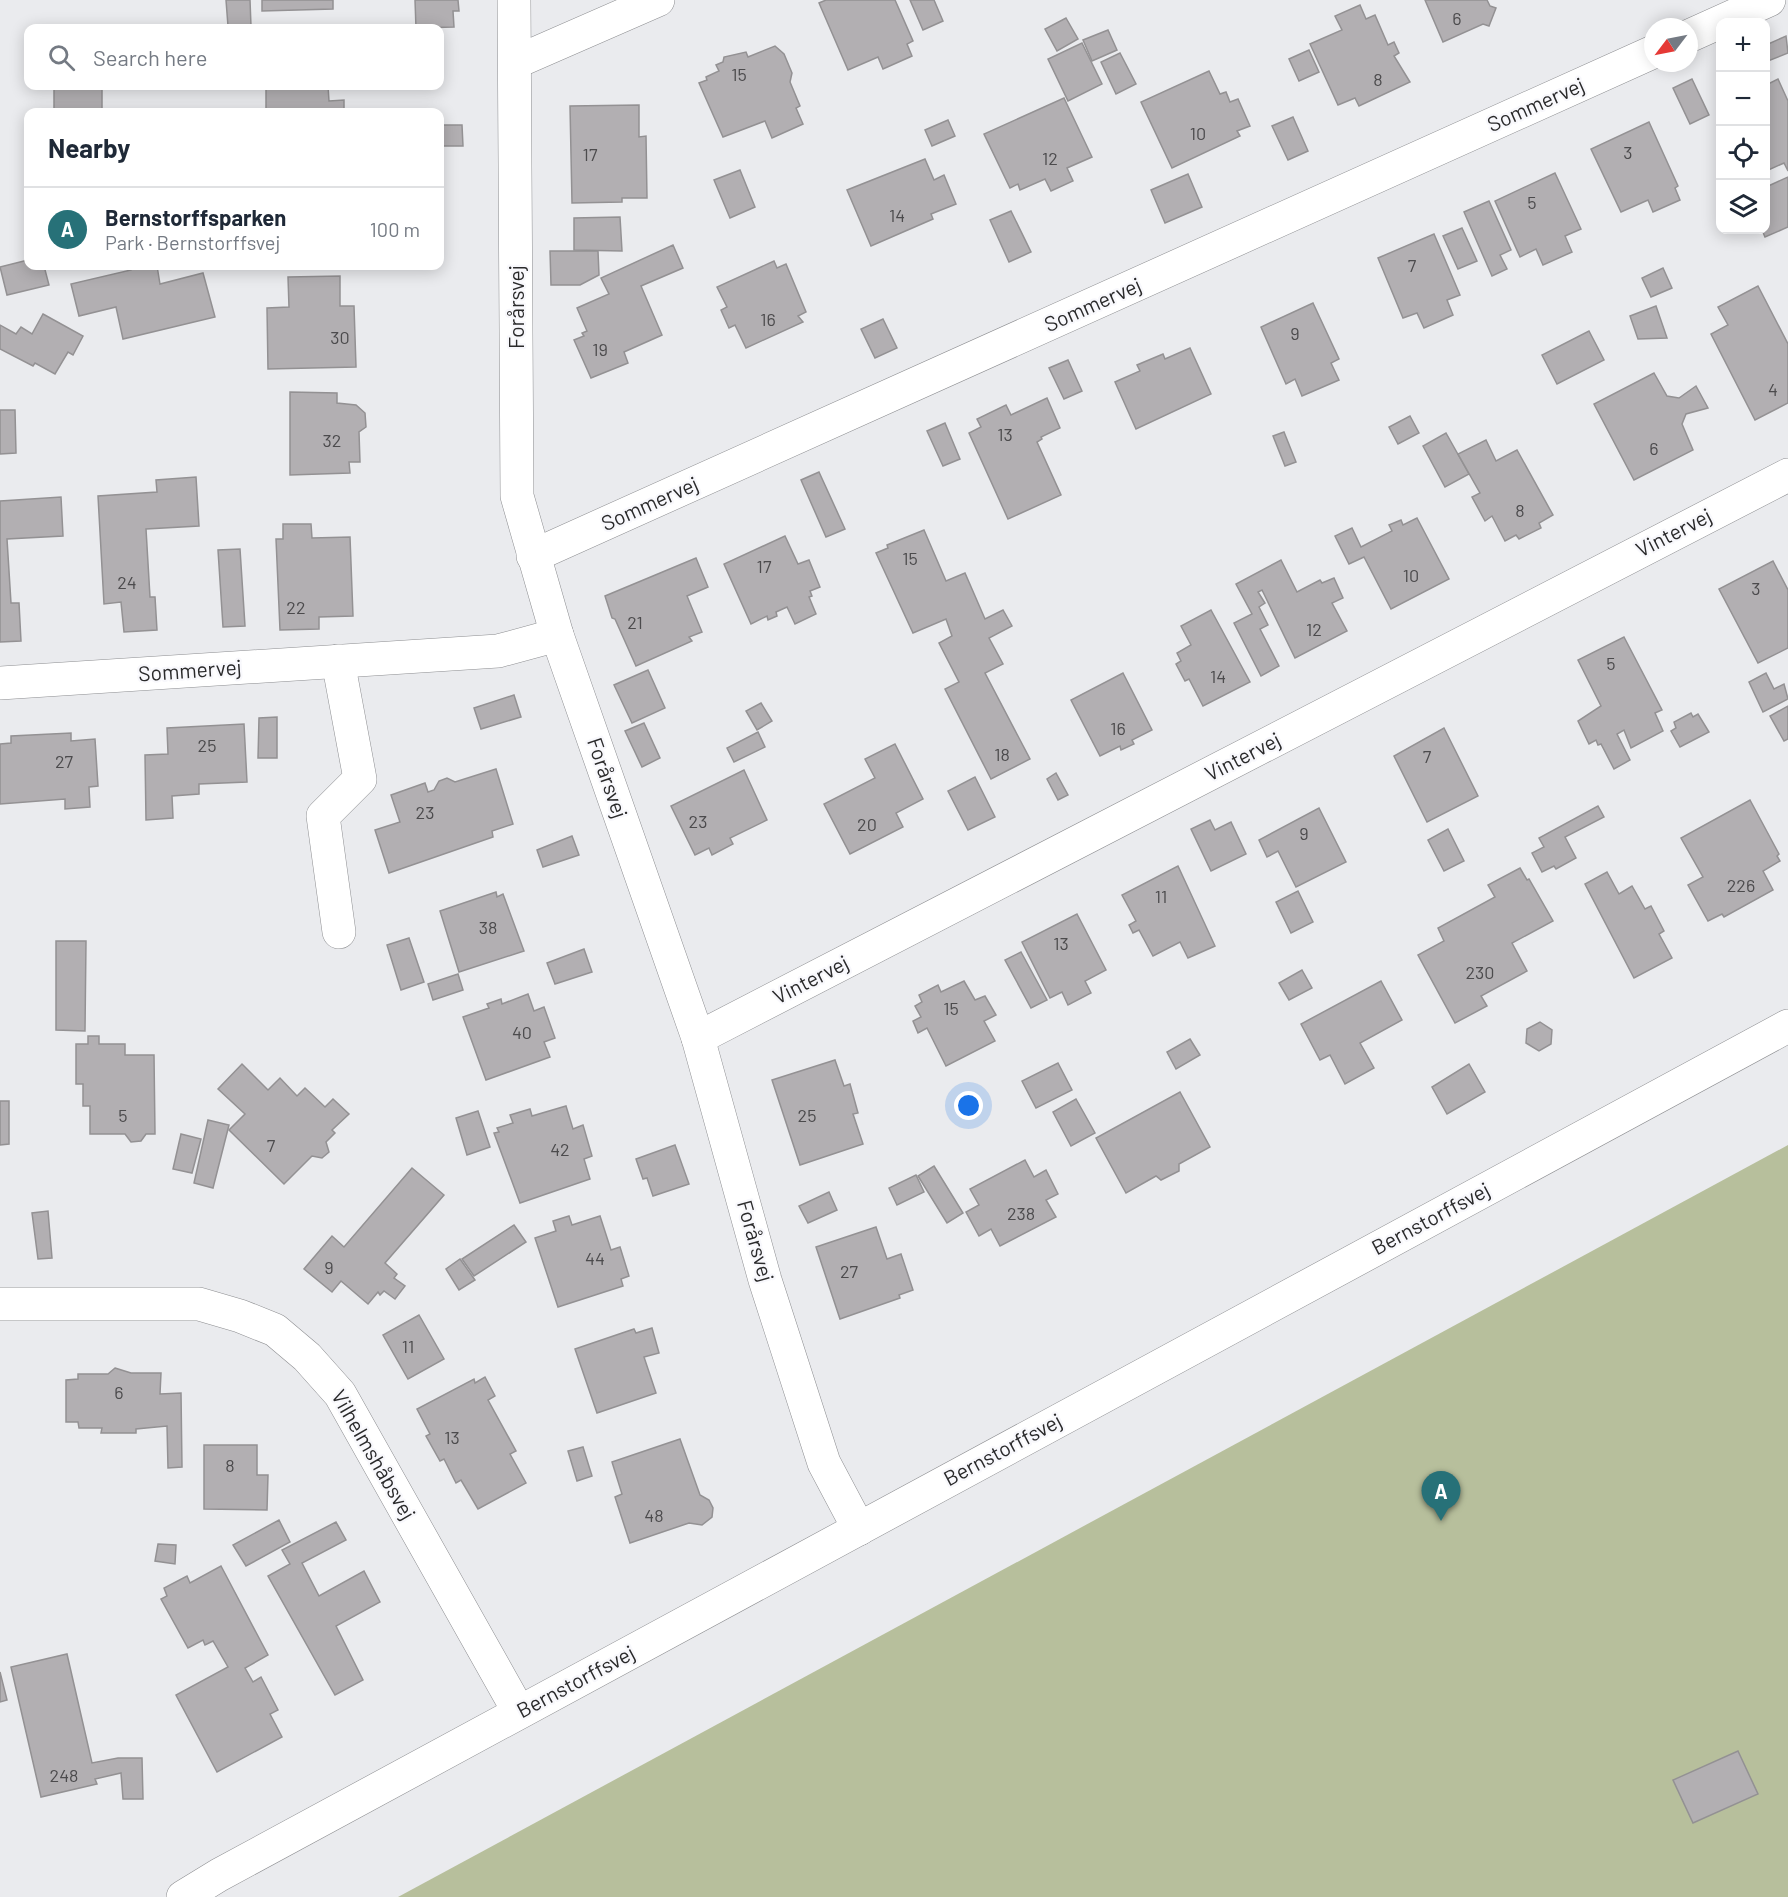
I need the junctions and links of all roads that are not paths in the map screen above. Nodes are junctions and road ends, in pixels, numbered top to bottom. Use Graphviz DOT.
graph roads {
  1 [pos="514,0"];
  2 [pos="658,0"];
  3 [pos="1769,0"];
  4 [pos="1698,32"];
  5 [pos="1644,56"];
  6 [pos="516,62"];
  7 [pos="1788,476"];
  8 [pos="533,556"];
  9 [pos="557,635"];
  10 [pos="338,661"];
  11 [pos="0,683"];
  12 [pos="339,932"];
  13 [pos="1788,1026"];
  14 [pos="698,1038"];
  15 [pos="0,1304"];
  16 [pos="859,1529"];
  17 [pos="519,1712"];
  18 [pos="219,1875"];
  19 [pos="169,1897"];
  20 [pos="183,1897"];
  1 -- 6 [label="street, Forårsvej"];
  2 -- 6 [label="street"];
  3 -- 4 [label="street"];
  5 -- 8 [label="street, Sommervej"];
  6 -- 8 [label="street, Forårsvej"];
  7 -- 14 [label="street, Vintervej"];
  8 -- 9 [label="street, Forårsvej"];
  9 -- 10 [label="street, Sommervej"];
  9 -- 14 [label="street, Forårsvej"];
  10 -- 11 [label="street, Sommervej"];
  10 -- 12 [label="street"];
  13 -- 16 [label="street, Bernstorffsvej"];
  14 -- 16 [label="street, Forårsvej"];
  15 -- 17 [label="street, Vilhelmshåbsvej"];
  16 -- 17 [label="street, Bernstorffsvej"];
  17 -- 18 [label="street, Bernstorffsvej"];
  18 -- 19 [label="street, Bernstorffsvej"];
  18 -- 20 [label="street, Bernstorffsvej"];
}
